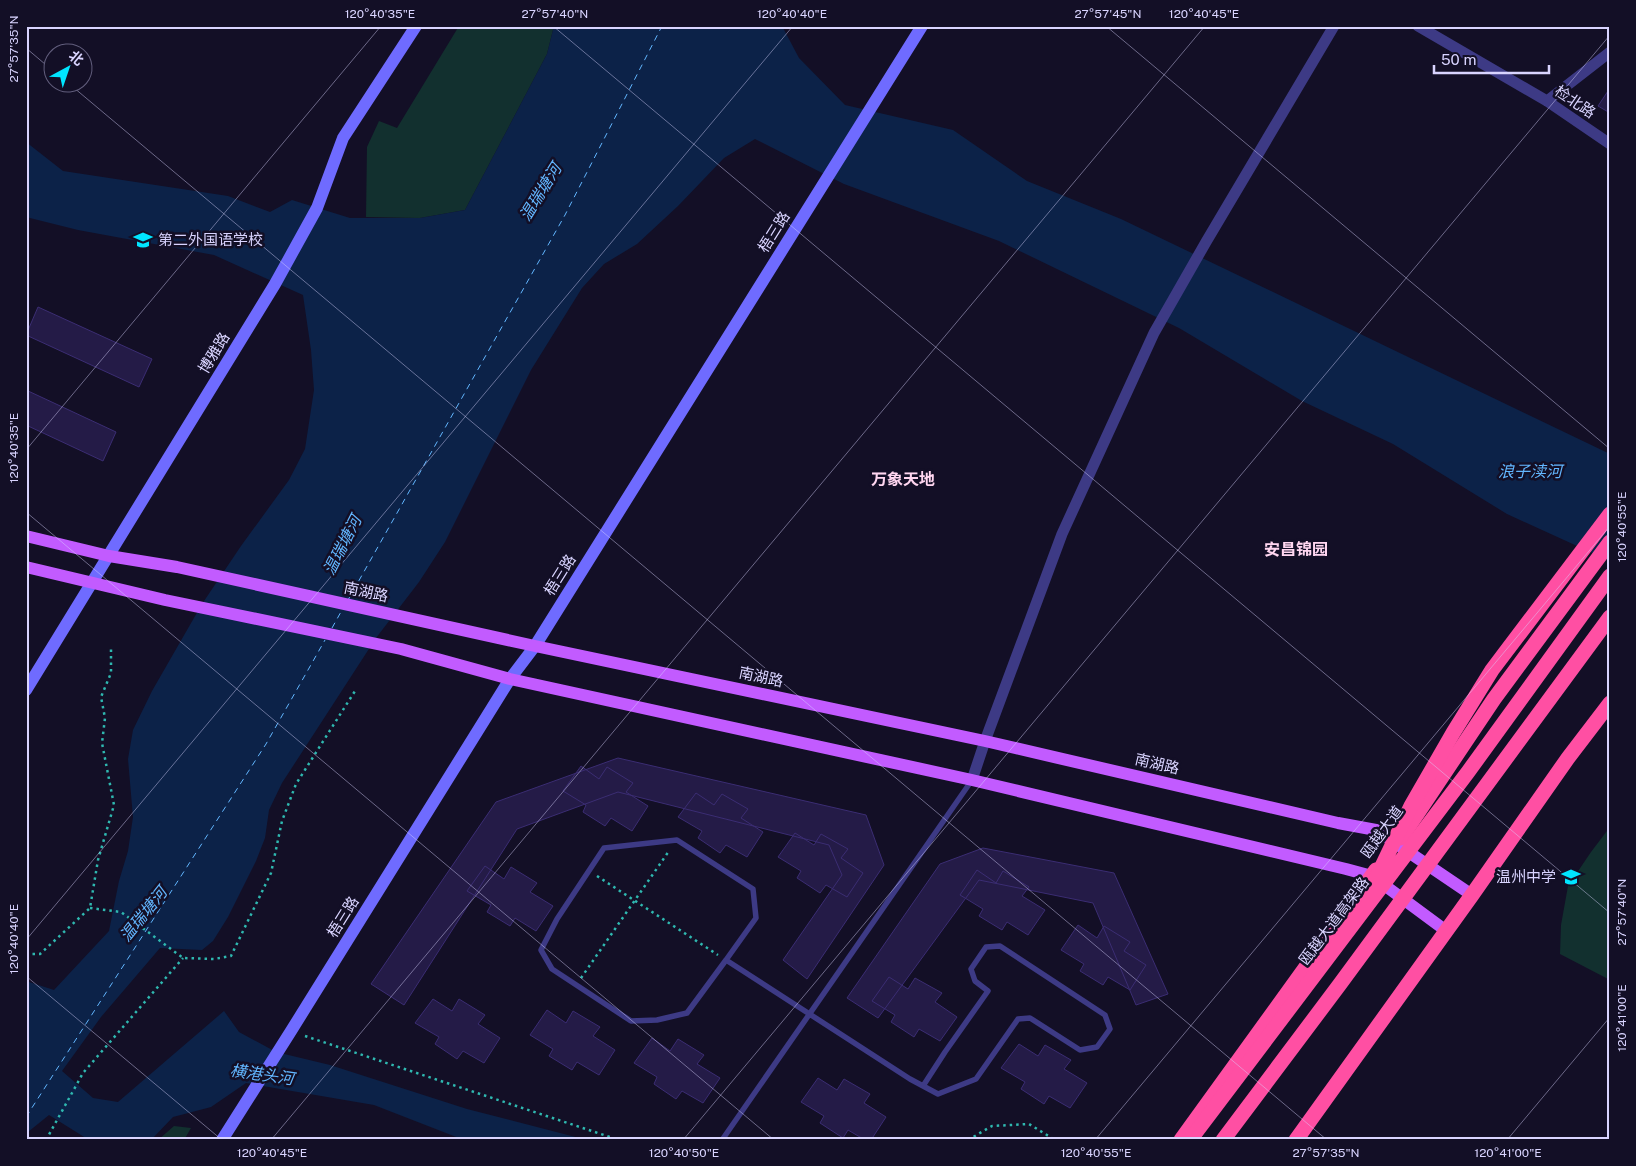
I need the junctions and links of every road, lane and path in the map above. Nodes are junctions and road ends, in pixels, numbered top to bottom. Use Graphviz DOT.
graph roads {
  1 [pos="922,26"];
  2 [pos="1334,26"];
  3 [pos="1418,26"];
  4 [pos="412,29"];
  5 [pos="1610,52"];
  6 [pos="1547,101"];
  7 [pos="1610,144"];
  8 [pos="1610,514"];
  9 [pos="26,536"];
  10 [pos="1610,542"];
  11 [pos="109,556"];
  12 [pos="26,567"];
  13 [pos="1610,576"];
  14 [pos="92,582"];
  15 [pos="1610,617"];
  16 [pos="535,646"];
  17 [pos="111,649"];
  18 [pos="510,679"];
  19 [pos="26,690"];
  20 [pos="355,691"];
  21 [pos="1610,703"];
  22 [pos="985,742"];
  23 [pos="972,780"];
  24 [pos="677,840"];
  25 [pos="1396,844"];
  26 [pos="589,871"];
  27 [pos="1372,876"];
  28 [pos="1472,894"];
  29 [pos="634,900"];
  30 [pos="90,908"];
  31 [pos="1358,918"];
  32 [pos="1445,930"];
  33 [pos="26,954"];
  34 [pos="182,958"];
  35 [pos="726,960"];
  36 [pos="576,985"];
  37 [pos="809,1014"];
  38 [pos="291,1031"];
  39 [pos="923,1086"];
  40 [pos="46,1140"];
  41 [pos="222,1140"];
  42 [pos="618,1140"];
  43 [pos="722,1140"];
  44 [pos="968,1140"];
  45 [pos="1055,1140"];
  46 [pos="1181,1140"];
  47 [pos="1190,1140"];
  48 [pos="1223,1140"];
  49 [pos="1296,1140"];
  1 -- 16 [label="street, 梧三路"];
  2 -- 22 [label="street"];
  3 -- 6 [label="street, 检北路"];
  4 -- 11 [label="street, 博雅路"];
  5 -- 6 [label="street"];
  6 -- 7 [label="street, 检北路"];
  8 -- 31 [label="highway, bridge"];
  9 -- 11 [label="main road, 南湖路"];
  10 -- 25 [label="highway, 瓯越大道"];
  11 -- 14 [label="street, 博雅路"];
  11 -- 16 [label="main road, 南湖路"];
  12 -- 14 [label="main road"];
  13 -- 31 [label="highway, 瓯越大道高架路, bridge"];
  14 -- 18 [label="main road"];
  14 -- 19 [label="street, 博雅路"];
  15 -- 48 [label="highway, bridge"];
  16 -- 18 [label="street, 梧三路"];
  16 -- 22 [label="main road, 南湖路"];
  17 -- 30 [label="path"];
  18 -- 23 [label="main road"];
  18 -- 38 [label="street, 梧三路"];
  20 -- 34 [label="path"];
  21 -- 28 [label="highway"];
  22 -- 23 [label="street"];
  22 -- 25 [label="main road, 南湖路"];
  23 -- 27 [label="main road"];
  23 -- 37 [label="lane"];
  24 -- 26 [label="lane"];
  24 -- 29 [label="path"];
  24 -- 35 [label="lane"];
  25 -- 27 [label="highway, 瓯越大道"];
  25 -- 28 [label="main road, 南湖路"];
  26 -- 29 [label="path"];
  26 -- 36 [label="lane"];
  27 -- 32 [label="main road"];
  27 -- 46 [label="highway, 瓯越大道"];
  28 -- 32 [label="highway"];
  29 -- 35 [label="path"];
  29 -- 36 [label="path"];
  30 -- 33 [label="path"];
  30 -- 34 [label="path"];
  31 -- 47 [label="highway, 瓯越大道高架路, bridge"];
  32 -- 49 [label="highway"];
  34 -- 40 [label="path"];
  35 -- 36 [label="lane"];
  35 -- 37 [label="lane"];
  37 -- 39 [label="lane"];
  37 -- 43 [label="lane"];
  38 -- 41 [label="street, 梧三路"];
  38 -- 42 [label="path"];
  39 -- 39 [label="lane"];
  44 -- 45 [label="path"];
}
